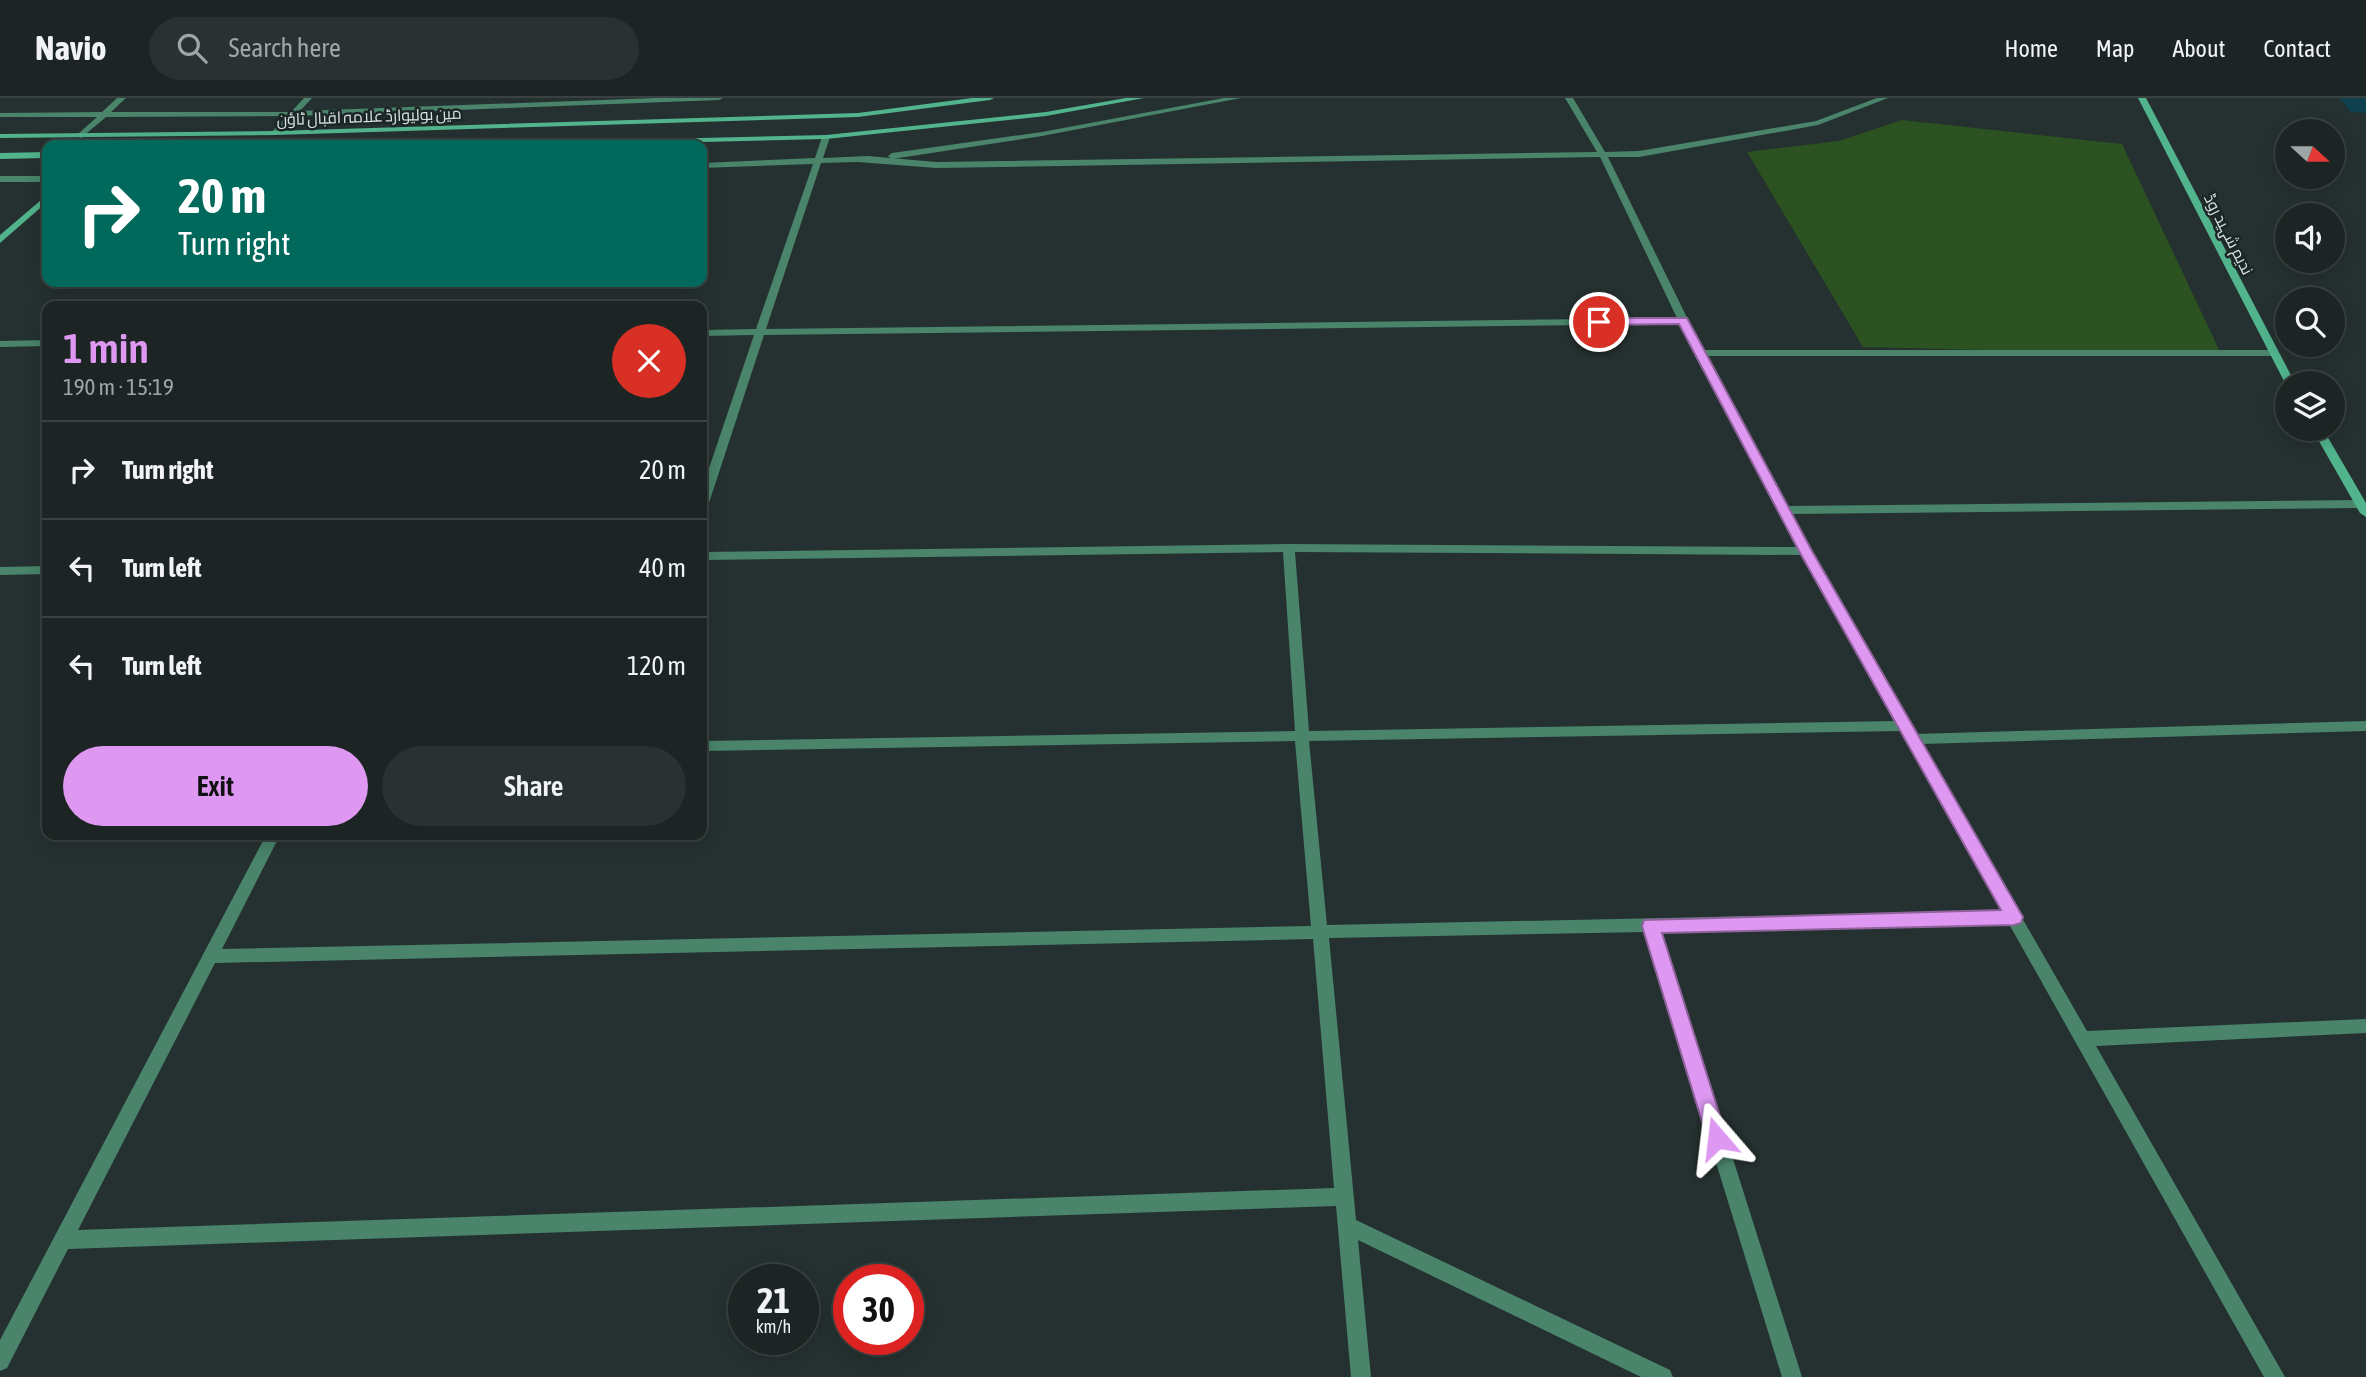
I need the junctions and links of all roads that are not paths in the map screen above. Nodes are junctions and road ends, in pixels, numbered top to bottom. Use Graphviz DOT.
graph roads {
  1 [pos="122,98"];
  2 [pos="308,98"];
  3 [pos="719,98"];
  4 [pos="990,98"];
  5 [pos="1140,98"];
  6 [pos="1237,98"];
  7 [pos="1569,98"];
  8 [pos="1884,98"];
  9 [pos="2142,98"];
  10 [pos="293,114"];
  11 [pos="100,115"];
  12 [pos="0,116"];
  13 [pos="275,133"];
  14 [pos="0,136"];
  15 [pos="81,136"];
  16 [pos="825,137"];
  17 [pos="699,140"];
  18 [pos="42,155"];
  19 [pos="1603,155"];
  20 [pos="0,156"];
  21 [pos="860,160"];
  22 [pos="816,163"];
  23 [pos="707,165"];
  24 [pos="0,179"];
  25 [pos="42,179"];
  26 [pos="42,202"];
  27 [pos="0,240"];
  28 [pos="1683,321"];
  29 [pos="707,332"];
  30 [pos="760,332"];
  31 [pos="42,343"];
  32 [pos="0,344"];
  33 [pos="1699,353"];
  34 [pos="2272,353"];
  35 [pos="2283,371"];
  36 [pos="2324,441"];
  37 [pos="707,491"];
  38 [pos="2363,508"];
  39 [pos="1784,510"];
  40 [pos="1289,548"];
  41 [pos="1805,551"];
  42 [pos="707,556"];
  43 [pos="42,570"];
  44 [pos="0,571"];
  45 [pos="2366,726"];
  46 [pos="1909,732"];
  47 [pos="1301,737"];
  48 [pos="707,746"];
  49 [pos="270,840"];
  50 [pos="2014,917"];
  51 [pos="1651,926"];
  52 [pos="1320,932"];
  53 [pos="210,956"];
  54 [pos="2366,1026"];
  55 [pos="2083,1039"];
  56 [pos="1345,1197"];
  57 [pos="1347,1225"];
  58 [pos="62,1240"];
  59 [pos="0,1361"];
  60 [pos="1361,1377"];
  61 [pos="1663,1377"];
  62 [pos="1792,1377"];
  63 [pos="2275,1377"];
  1 -- 11 [label="street"];
  2 -- 10 [label="street"];
  3 -- 10 [label="street"];
  4 -- 13 [label="main road, مین بولیوارڈ علامہ اقبال ٹاؤن"];
  5 -- 16 [label="main road"];
  6 -- 21 [label="street"];
  7 -- 19 [label="street"];
  8 -- 19 [label="street"];
  9 -- 34 [label="main road, ندیم شہید روڈ"];
  10 -- 11 [label="street"];
  10 -- 13 [label="street"];
  11 -- 12 [label="street"];
  11 -- 15 [label="street"];
  13 -- 15 [label="main road, مین بولیوارڈ علامہ اقبال ٹاؤن"];
  14 -- 15 [label="main road, مین بولیوارڈ علامہ اقبال ٹاؤن"];
  16 -- 17 [label="main road"];
  16 -- 22 [label="street"];
  18 -- 20 [label="main road"];
  19 -- 21 [label="street"];
  19 -- 28 [label="street"];
  21 -- 22 [label="street"];
  22 -- 23 [label="street"];
  22 -- 30 [label="street"];
  24 -- 25 [label="street"];
  26 -- 27 [label="main road"];
  28 -- 30 [label="street"];
  28 -- 33 [label="street"];
  29 -- 30 [label="street"];
  30 -- 37 [label="street"];
  31 -- 32 [label="street"];
  33 -- 34 [label="street"];
  33 -- 39 [label="street"];
  34 -- 35 [label="main road, ندیم شہید روڈ"];
  36 -- 38 [label="main road"];
  38 -- 39 [label="street"];
  39 -- 41 [label="street"];
  40 -- 41 [label="street"];
  40 -- 42 [label="street"];
  40 -- 47 [label="street"];
  41 -- 46 [label="street"];
  43 -- 44 [label="street"];
  45 -- 46 [label="street"];
  46 -- 47 [label="street"];
  46 -- 50 [label="street"];
  47 -- 48 [label="street"];
  47 -- 52 [label="street"];
  49 -- 53 [label="street"];
  50 -- 51 [label="street"];
  50 -- 55 [label="street"];
  51 -- 52 [label="street"];
  51 -- 62 [label="street"];
  52 -- 53 [label="street"];
  52 -- 56 [label="street"];
  53 -- 58 [label="street"];
  54 -- 55 [label="street"];
  55 -- 63 [label="street"];
  56 -- 57 [label="street"];
  56 -- 58 [label="street"];
  57 -- 60 [label="street"];
  57 -- 61 [label="street"];
  58 -- 59 [label="street"];
}
